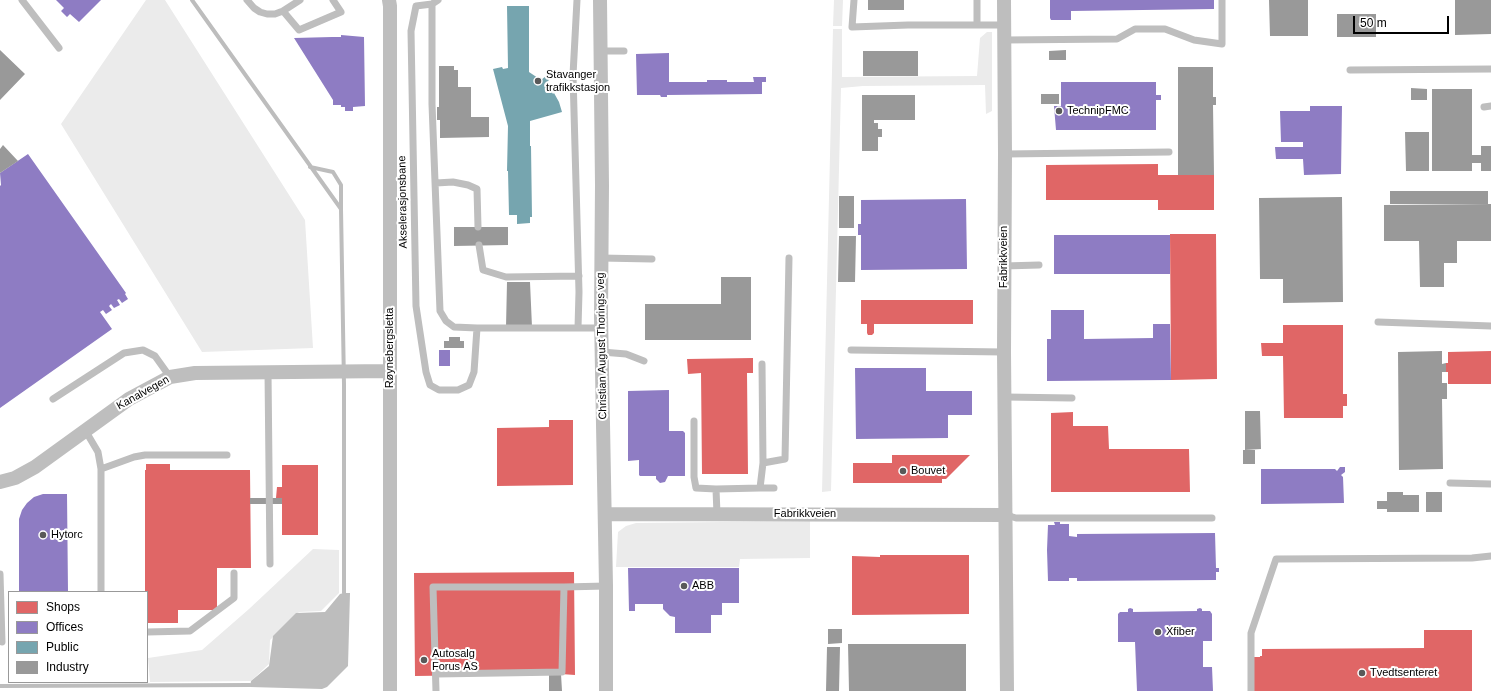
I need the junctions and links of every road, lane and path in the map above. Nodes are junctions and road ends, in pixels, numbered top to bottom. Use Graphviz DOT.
graph roads {
  1 [pos="247,0"];
  2 [pos="300,0"];
  3 [pos="333,0"];
  4 [pos="577,0"];
  5 [pos="600,0"];
  6 [pos="854,0"];
  7 [pos="977,0"];
  8 [pos="1004,0"];
  9 [pos="1222,0"];
  10 [pos="24,1"];
  11 [pos="390,2"];
  12 [pos="435,2"];
  13 [pos="283,11"];
  14 [pos="977,25"];
  15 [pos="1004,25"];
  16 [pos="1005,40"];
  17 [pos="59,48"];
  18 [pos="600,51"];
  19 [pos="624,51"];
  20 [pos="1491,69"];
  21 [pos="1350,70"];
  22 [pos="1169,152"];
  23 [pos="1006,154"];
  24 [pos="436,183"];
  25 [pos="478,227"];
  26 [pos="479,246"];
  27 [pos="601,258"];
  28 [pos="789,258"];
  29 [pos="652,259"];
  30 [pos="1004,266"];
  31 [pos="1039,266"];
  32 [pos="579,276"];
  33 [pos="1378,322"];
  34 [pos="1491,326"];
  35 [pos="477,328"];
  36 [pos="578,328"];
  37 [pos="602,328"];
  38 [pos="851,350"];
  39 [pos="602,352"];
  40 [pos="1004,352"];
  41 [pos="644,361"];
  42 [pos="762,364"];
  43 [pos="390,371"];
  44 [pos="268,372"];
  45 [pos="170,377"];
  46 [pos="1005,397"];
  47 [pos="1072,398"];
  48 [pos="53,399"];
  49 [pos="694,421"];
  50 [pos="85,430"];
  51 [pos="227,456"];
  52 [pos="763,463"];
  53 [pos="101,469"];
  54 [pos="0,482"];
  55 [pos="1450,483"];
  56 [pos="1491,484"];
  57 [pos="760,488"];
  58 [pos="774,488"];
  59 [pos="716,489"];
  60 [pos="604,514"];
  61 [pos="717,514"];
  62 [pos="1006,515"];
  63 [pos="1212,518"];
  64 [pos="1491,556"];
  65 [pos="270,564"];
  66 [pos="234,573"];
  67 [pos="0,574"];
  68 [pos="606,586"];
  69 [pos="564,588"];
  70 [pos="101,591"];
  71 [pos="148,632"];
  72 [pos="2,642"];
  73 [pos="436,674"];
  74 [pos="390,691"];
  75 [pos="436,691"];
  76 [pos="606,691"];
  77 [pos="1007,691"];
  78 [pos="1250,691"];
  1 -- 13 [label="lane"];
  2 -- 13 [label="lane"];
  3 -- 13 [label="lane"];
  4 -- 32 [label="lane"];
  5 -- 18 [label="street, Christian August Thorings veg"];
  6 -- 14 [label="lane"];
  7 -- 14 [label="lane"];
  8 -- 15 [label="street, Fabrikkveien"];
  9 -- 16 [label="lane"];
  10 -- 17 [label="lane"];
  11 -- 43 [label="street, Røynebergsletta"];
  12 -- 24 [label="lane"];
  12 -- 35 [label="lane, Akselerasjonsbane"];
  14 -- 15 [label="lane"];
  15 -- 16 [label="street, Fabrikkveien"];
  16 -- 23 [label="street, Fabrikkveien"];
  18 -- 19 [label="lane"];
  18 -- 27 [label="street, Christian August Thorings veg"];
  20 -- 21 [label="lane"];
  22 -- 23 [label="lane"];
  23 -- 30 [label="street, Fabrikkveien"];
  24 -- 25 [label="lane"];
  24 -- 35 [label="lane"];
  26 -- 32 [label="lane"];
  27 -- 29 [label="lane"];
  27 -- 37 [label="street, Christian August Thorings veg"];
  28 -- 52 [label="lane"];
  30 -- 31 [label="lane"];
  30 -- 40 [label="street, Fabrikkveien"];
  32 -- 36 [label="lane"];
  33 -- 34 [label="lane"];
  35 -- 36 [label="lane"];
  36 -- 37 [label="lane"];
  37 -- 39 [label="street, Christian August Thorings veg"];
  38 -- 40 [label="lane"];
  39 -- 41 [label="lane"];
  39 -- 60 [label="street, Christian August Thorings veg"];
  40 -- 46 [label="street, Fabrikkveien"];
  42 -- 52 [label="lane"];
  43 -- 44 [label="street, Kanalvegen"];
  43 -- 74 [label="street, Røynebergsletta"];
  44 -- 45 [label="street, Kanalvegen"];
  44 -- 65 [label="lane"];
  45 -- 48 [label="lane"];
  45 -- 50 [label="street, Kanalvegen"];
  46 -- 47 [label="lane"];
  46 -- 62 [label="street, Fabrikkveien"];
  49 -- 59 [label="lane"];
  50 -- 53 [label="lane"];
  50 -- 54 [label="street, Kanalvegen"];
  51 -- 53 [label="lane"];
  52 -- 57 [label="lane"];
  53 -- 70 [label="lane"];
  55 -- 56 [label="lane"];
  57 -- 58 [label="lane"];
  57 -- 59 [label="lane"];
  59 -- 61 [label="lane"];
  60 -- 61 [label="street, Fabrikkveien"];
  60 -- 68 [label="street, Christian August Thorings veg"];
  61 -- 62 [label="street, Fabrikkveien"];
  62 -- 63 [label="lane"];
  62 -- 77 [label="street, Fabrikkveien"];
  64 -- 78 [label="lane"];
  66 -- 71 [label="lane"];
  67 -- 72 [label="lane"];
  68 -- 69 [label="lane"];
  68 -- 76 [label="street, Christian August Thorings veg"];
  69 -- 73 [label="lane"];
  69 -- 73 [label="lane"];
  73 -- 75 [label="lane"];
}
